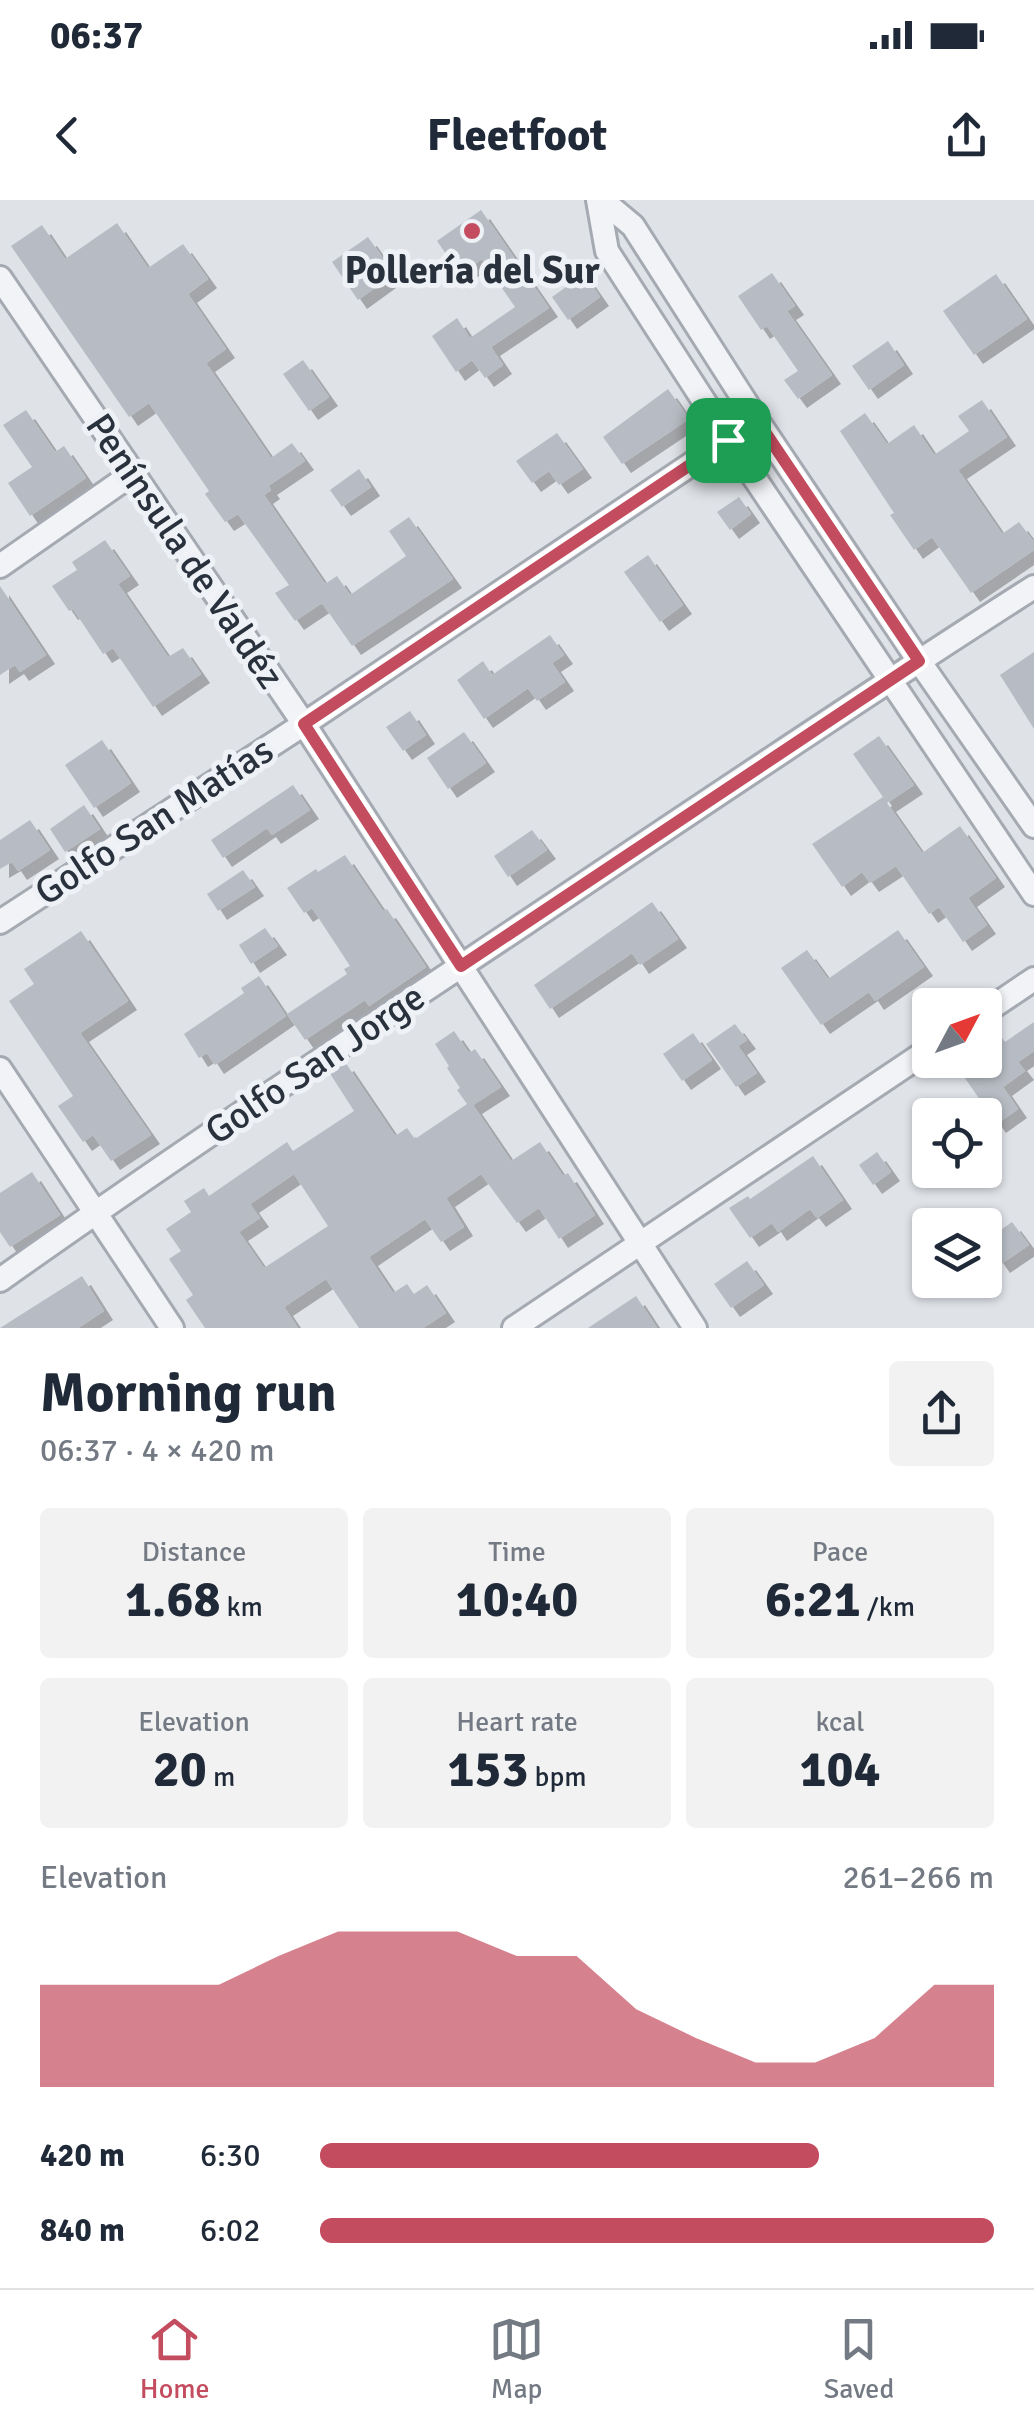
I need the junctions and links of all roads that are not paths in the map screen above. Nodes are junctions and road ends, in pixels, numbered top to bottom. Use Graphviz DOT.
graph roads {
  1 [pos="600,200"];
  2 [pos="0,278"];
  3 [pos="757,420"];
  4 [pos="728,440"];
  5 [pos="132,474"];
  6 [pos="0,566"];
  7 [pos="1034,587"];
  8 [pos="919,661"];
  9 [pos="889,681"];
  10 [pos="304,724"];
  11 [pos="1034,826"];
  12 [pos="1034,894"];
  13 [pos="0,922"];
  14 [pos="461,966"];
  15 [pos="1034,979"];
  16 [pos="1002,1001"];
  17 [pos="912,1061"];
  18 [pos="0,1068"];
  19 [pos="96,1212"];
  20 [pos="640,1244"];
  21 [pos="0,1280"];
  22 [pos="172,1328"];
  23 [pos="514,1328"];
  24 [pos="695,1328"];
  1 -- 3 [label="street"];
  1 -- 4 [label="street"];
  2 -- 5 [label="street, Península de Valdéz"];
  3 -- 4 [label="street, Golfo San Matías"];
  3 -- 8 [label="street"];
  4 -- 9 [label="street"];
  4 -- 10 [label="street, Golfo San Matías"];
  5 -- 6 [label="street"];
  5 -- 10 [label="street, Península de Valdéz"];
  7 -- 8 [label="street, Golfo San Jorge"];
  8 -- 9 [label="street, Golfo San Jorge"];
  8 -- 11 [label="street"];
  9 -- 12 [label="street"];
  9 -- 14 [label="street, Golfo San Jorge"];
  10 -- 13 [label="street, Golfo San Matías"];
  10 -- 14 [label="street, Península de Valdéz"];
  14 -- 19 [label="street, Golfo San Jorge"];
  14 -- 20 [label="street, Península de Valdéz"];
  15 -- 16 [label="street"];
  17 -- 20 [label="street"];
  18 -- 19 [label="street"];
  19 -- 21 [label="street, Golfo San Jorge"];
  19 -- 22 [label="street"];
  20 -- 23 [label="street"];
  20 -- 24 [label="street, Península de Valdéz"];
}
